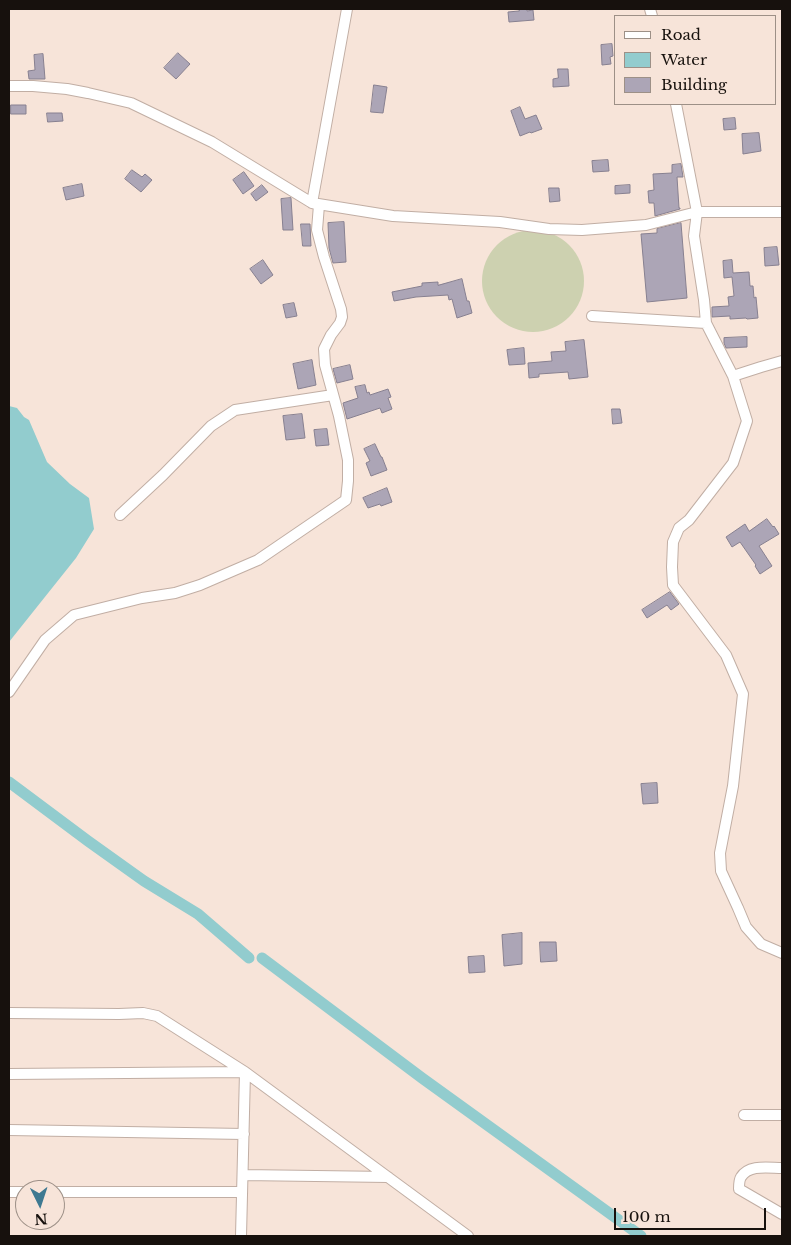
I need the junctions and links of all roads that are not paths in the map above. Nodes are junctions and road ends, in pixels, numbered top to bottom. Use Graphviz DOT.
graph roads {
  1 [pos="347,9"];
  2 [pos="9,86"];
  3 [pos="676,105"];
  4 [pos="312,203"];
  5 [pos="697,212"];
  6 [pos="782,212"];
  7 [pos="592,316"];
  8 [pos="706,323"];
  9 [pos="782,361"];
  10 [pos="733,376"];
  11 [pos="333,395"];
  12 [pos="120,515"];
  13 [pos="9,692"];
  14 [pos="782,953"];
  15 [pos="9,1013"];
  16 [pos="245,1072"];
  17 [pos="9,1074"];
  18 [pos="744,1115"];
  19 [pos="782,1115"];
  20 [pos="9,1130"];
  21 [pos="244,1134"];
  22 [pos="782,1168"];
  23 [pos="243,1175"];
  24 [pos="388,1177"];
  25 [pos="65,1192"];
  26 [pos="242,1192"];
  27 [pos="782,1214"];
  28 [pos="242,1236"];
  29 [pos="468,1236"];
  1 -- 4 [label="street"];
  2 -- 4 [label="street"];
  3 -- 5 [label="street"];
  4 -- 5 [label="street"];
  4 -- 11 [label="street"];
  5 -- 6 [label="street"];
  5 -- 8 [label="street"];
  7 -- 8 [label="street"];
  8 -- 10 [label="street"];
  9 -- 10 [label="street"];
  10 -- 14 [label="street"];
  11 -- 12 [label="street"];
  11 -- 13 [label="street"];
  15 -- 16 [label="street"];
  16 -- 17 [label="street"];
  16 -- 21 [label="street"];
  16 -- 24 [label="street"];
  18 -- 19 [label="street"];
  20 -- 21 [label="street"];
  21 -- 23 [label="street"];
  22 -- 27 [label="street"];
  23 -- 24 [label="street"];
  23 -- 26 [label="street"];
  24 -- 29 [label="street"];
  25 -- 26 [label="street"];
  26 -- 28 [label="street"];
}
